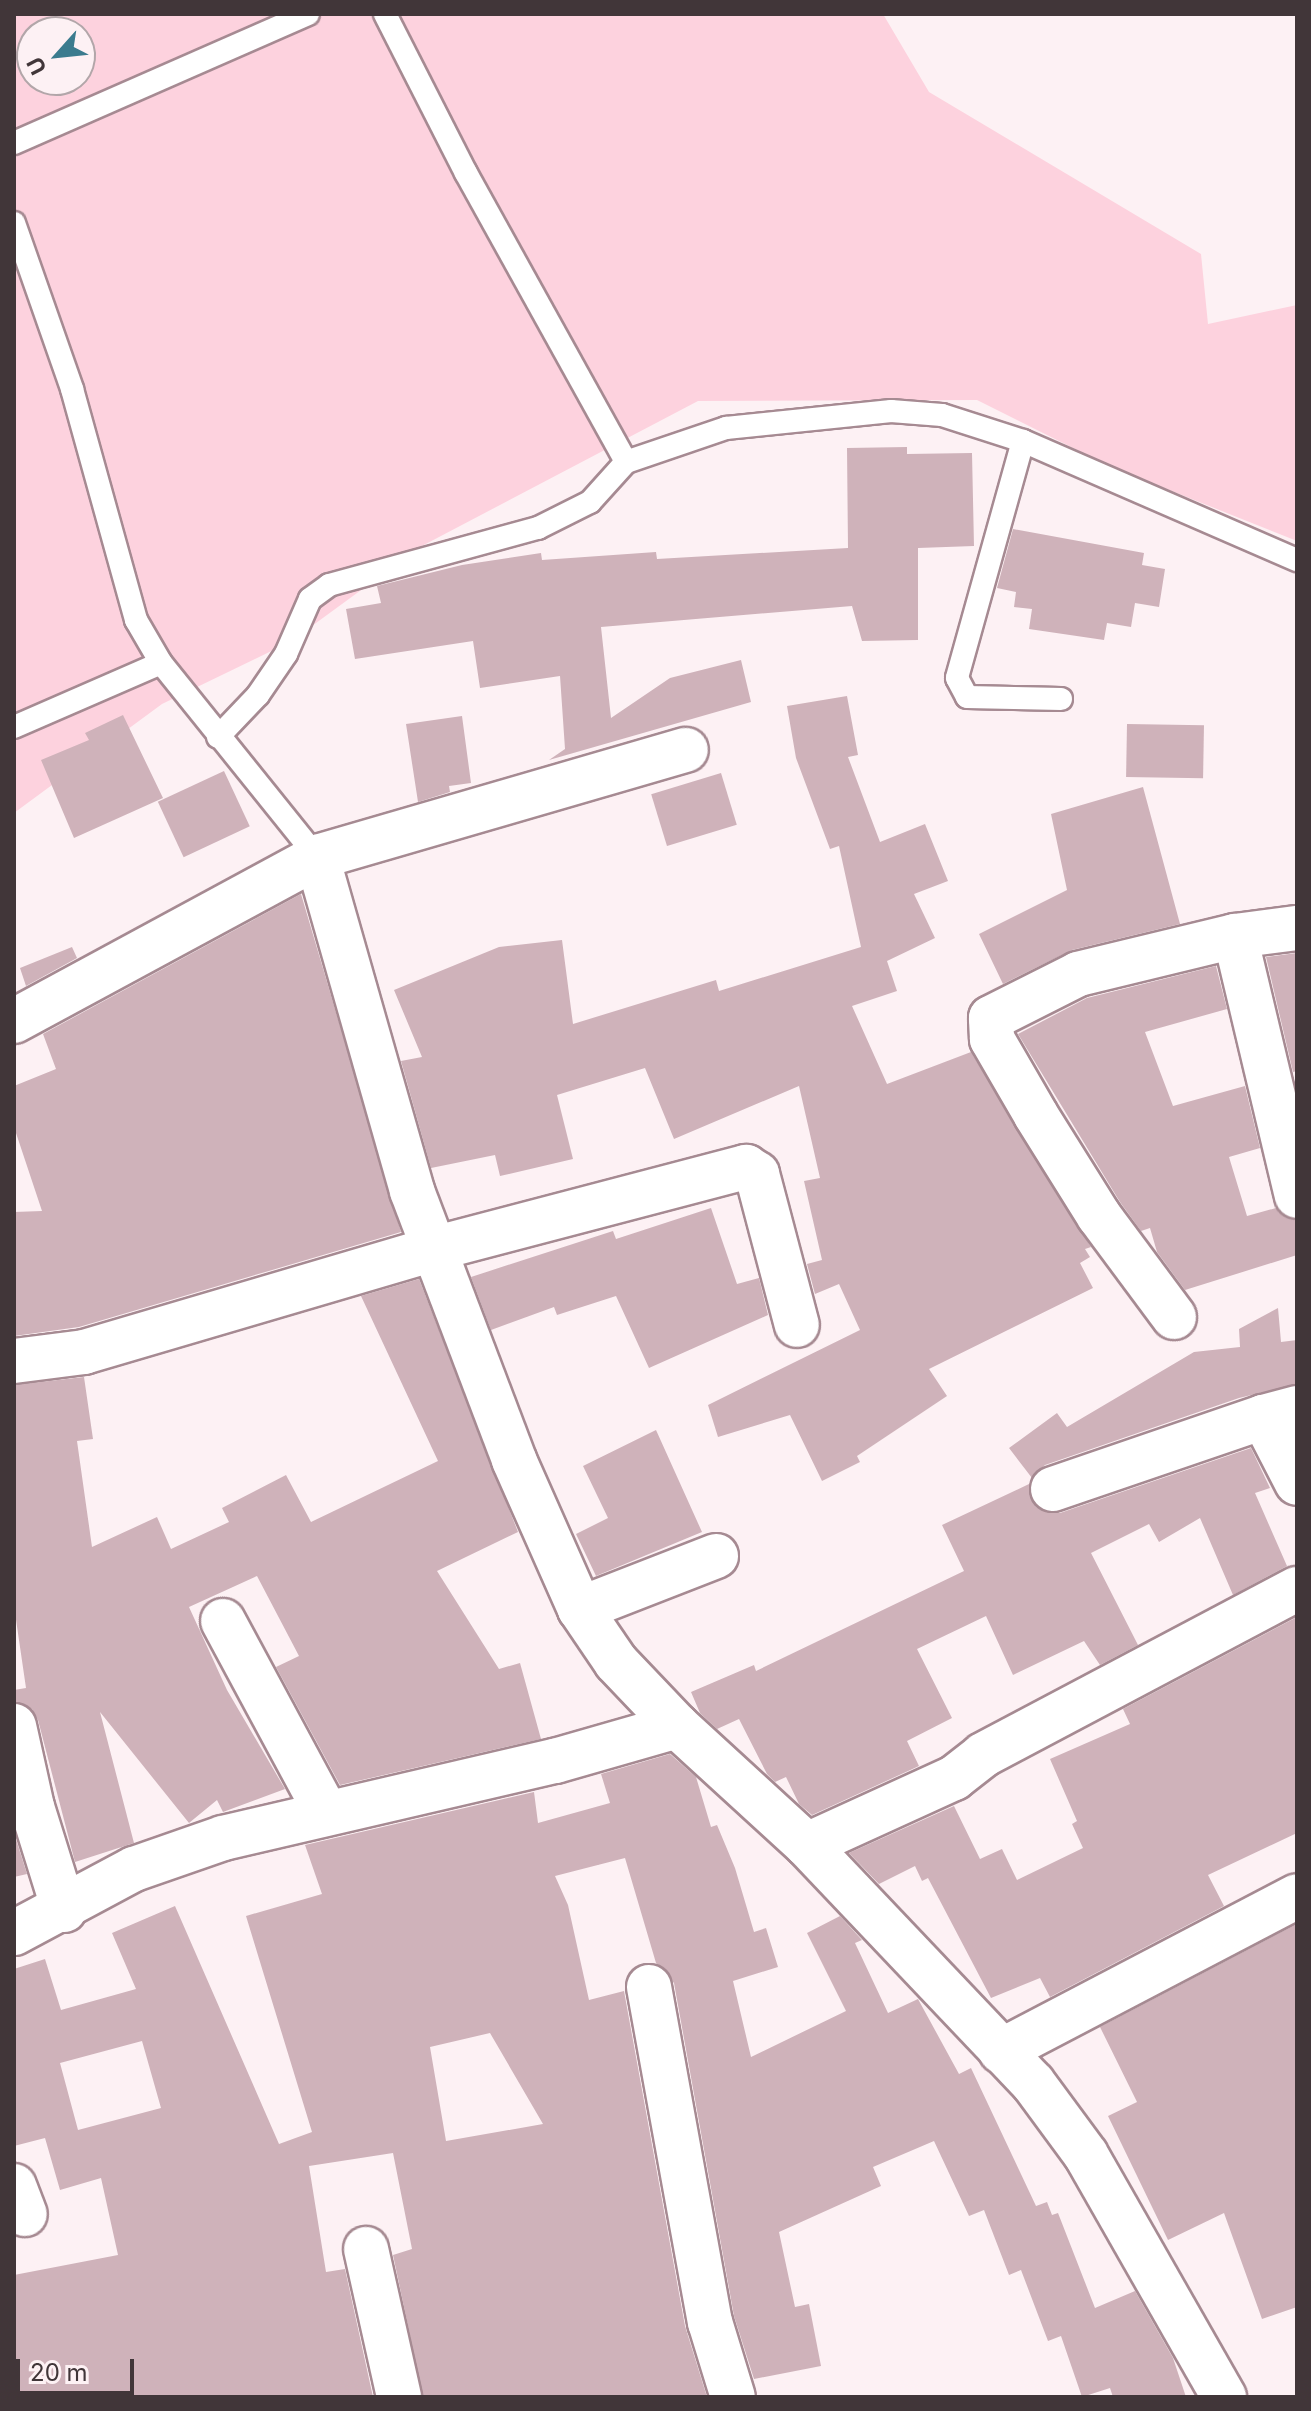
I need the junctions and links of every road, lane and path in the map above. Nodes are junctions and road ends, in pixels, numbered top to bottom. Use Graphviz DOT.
graph roads {
  1 [pos="308,14"];
  2 [pos="385,14"];
  3 [pos="14,143"];
  4 [pos="14,223"];
  5 [pos="1023,441"];
  6 [pos="626,462"];
  7 [pos="1297,560"];
  8 [pos="161,663"];
  9 [pos="1061,699"];
  10 [pos="14,727"];
  11 [pos="218,737"];
  12 [pos="686,750"];
  13 [pos="317,857"];
  14 [pos="1297,928"];
  15 [pos="1235,936"];
  16 [pos="14,1021"];
  17 [pos="1297,1196"];
  18 [pos="433,1249"];
  19 [pos="1174,1317"];
  20 [pos="797,1325"];
  21 [pos="14,1361"];
  22 [pos="1280,1412"];
  23 [pos="1297,1483"];
  24 [pos="1053,1489"];
  25 [pos="716,1556"];
  26 [pos="1297,1589"];
  27 [pos="580,1609"];
  28 [pos="223,1621"];
  29 [pos="14,1726"];
  30 [pos="677,1726"];
  31 [pos="326,1812"];
  32 [pos="807,1845"];
  33 [pos="1297,1896"];
  34 [pos="64,1910"];
  35 [pos="14,1933"];
  36 [pos="649,1987"];
  37 [pos="1001,2051"];
  38 [pos="366,2249"];
  39 [pos="399,2397"];
  40 [pos="733,2397"];
  41 [pos="1224,2397"];
  1 -- 3 [label="lane"];
  2 -- 6 [label="lane"];
  4 -- 8 [label="lane"];
  5 -- 6 [label="lane"];
  5 -- 7 [label="lane"];
  5 -- 9 [label="lane"];
  6 -- 11 [label="lane"];
  8 -- 10 [label="lane"];
  8 -- 11 [label="lane"];
  11 -- 13 [label="lane"];
  12 -- 13 [label="street"];
  13 -- 16 [label="street"];
  13 -- 18 [label="street"];
  14 -- 15 [label="street"];
  15 -- 17 [label="street"];
  15 -- 19 [label="street"];
  18 -- 20 [label="street"];
  18 -- 21 [label="street"];
  18 -- 27 [label="street"];
  22 -- 23 [label="street"];
  22 -- 24 [label="street"];
  25 -- 27 [label="street"];
  26 -- 32 [label="street"];
  27 -- 30 [label="street"];
  28 -- 31 [label="street"];
  29 -- 34 [label="street"];
  30 -- 31 [label="street"];
  30 -- 32 [label="street"];
  31 -- 34 [label="street"];
  32 -- 37 [label="street"];
  33 -- 37 [label="street"];
  34 -- 35 [label="street"];
  36 -- 40 [label="street"];
  37 -- 41 [label="street"];
  38 -- 39 [label="street"];
}
